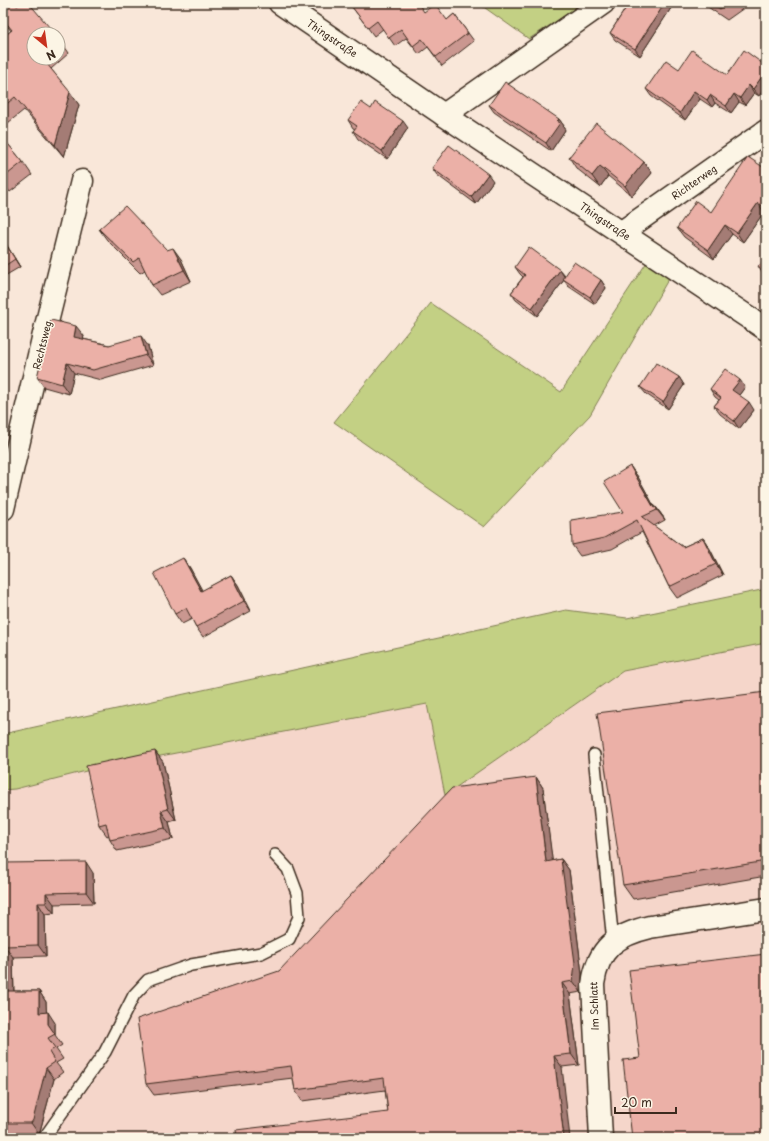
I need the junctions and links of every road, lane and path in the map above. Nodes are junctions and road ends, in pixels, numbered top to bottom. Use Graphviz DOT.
graph roads {
  1 [pos="280,3"];
  2 [pos="603,3"];
  3 [pos="444,115"];
  4 [pos="766,131"];
  5 [pos="82,181"];
  6 [pos="622,232"];
  7 [pos="766,329"];
  8 [pos="3,509"];
  9 [pos="594,755"];
  10 [pos="275,855"];
  11 [pos="766,909"];
  12 [pos="613,942"];
  13 [pos="44,1138"];
  14 [pos="602,1138"];
  1 -- 3 [label="street, Thingstraße"];
  2 -- 3 [label="street"];
  3 -- 6 [label="street, Thingstraße"];
  4 -- 6 [label="street, Richterweg"];
  5 -- 8 [label="street, Rechtsweg"];
  6 -- 7 [label="street, Thingstraße"];
  9 -- 12 [label="lane"];
  10 -- 13 [label="lane"];
  11 -- 12 [label="street, Im Schlatt"];
  12 -- 14 [label="street, Im Schlatt"];
}
